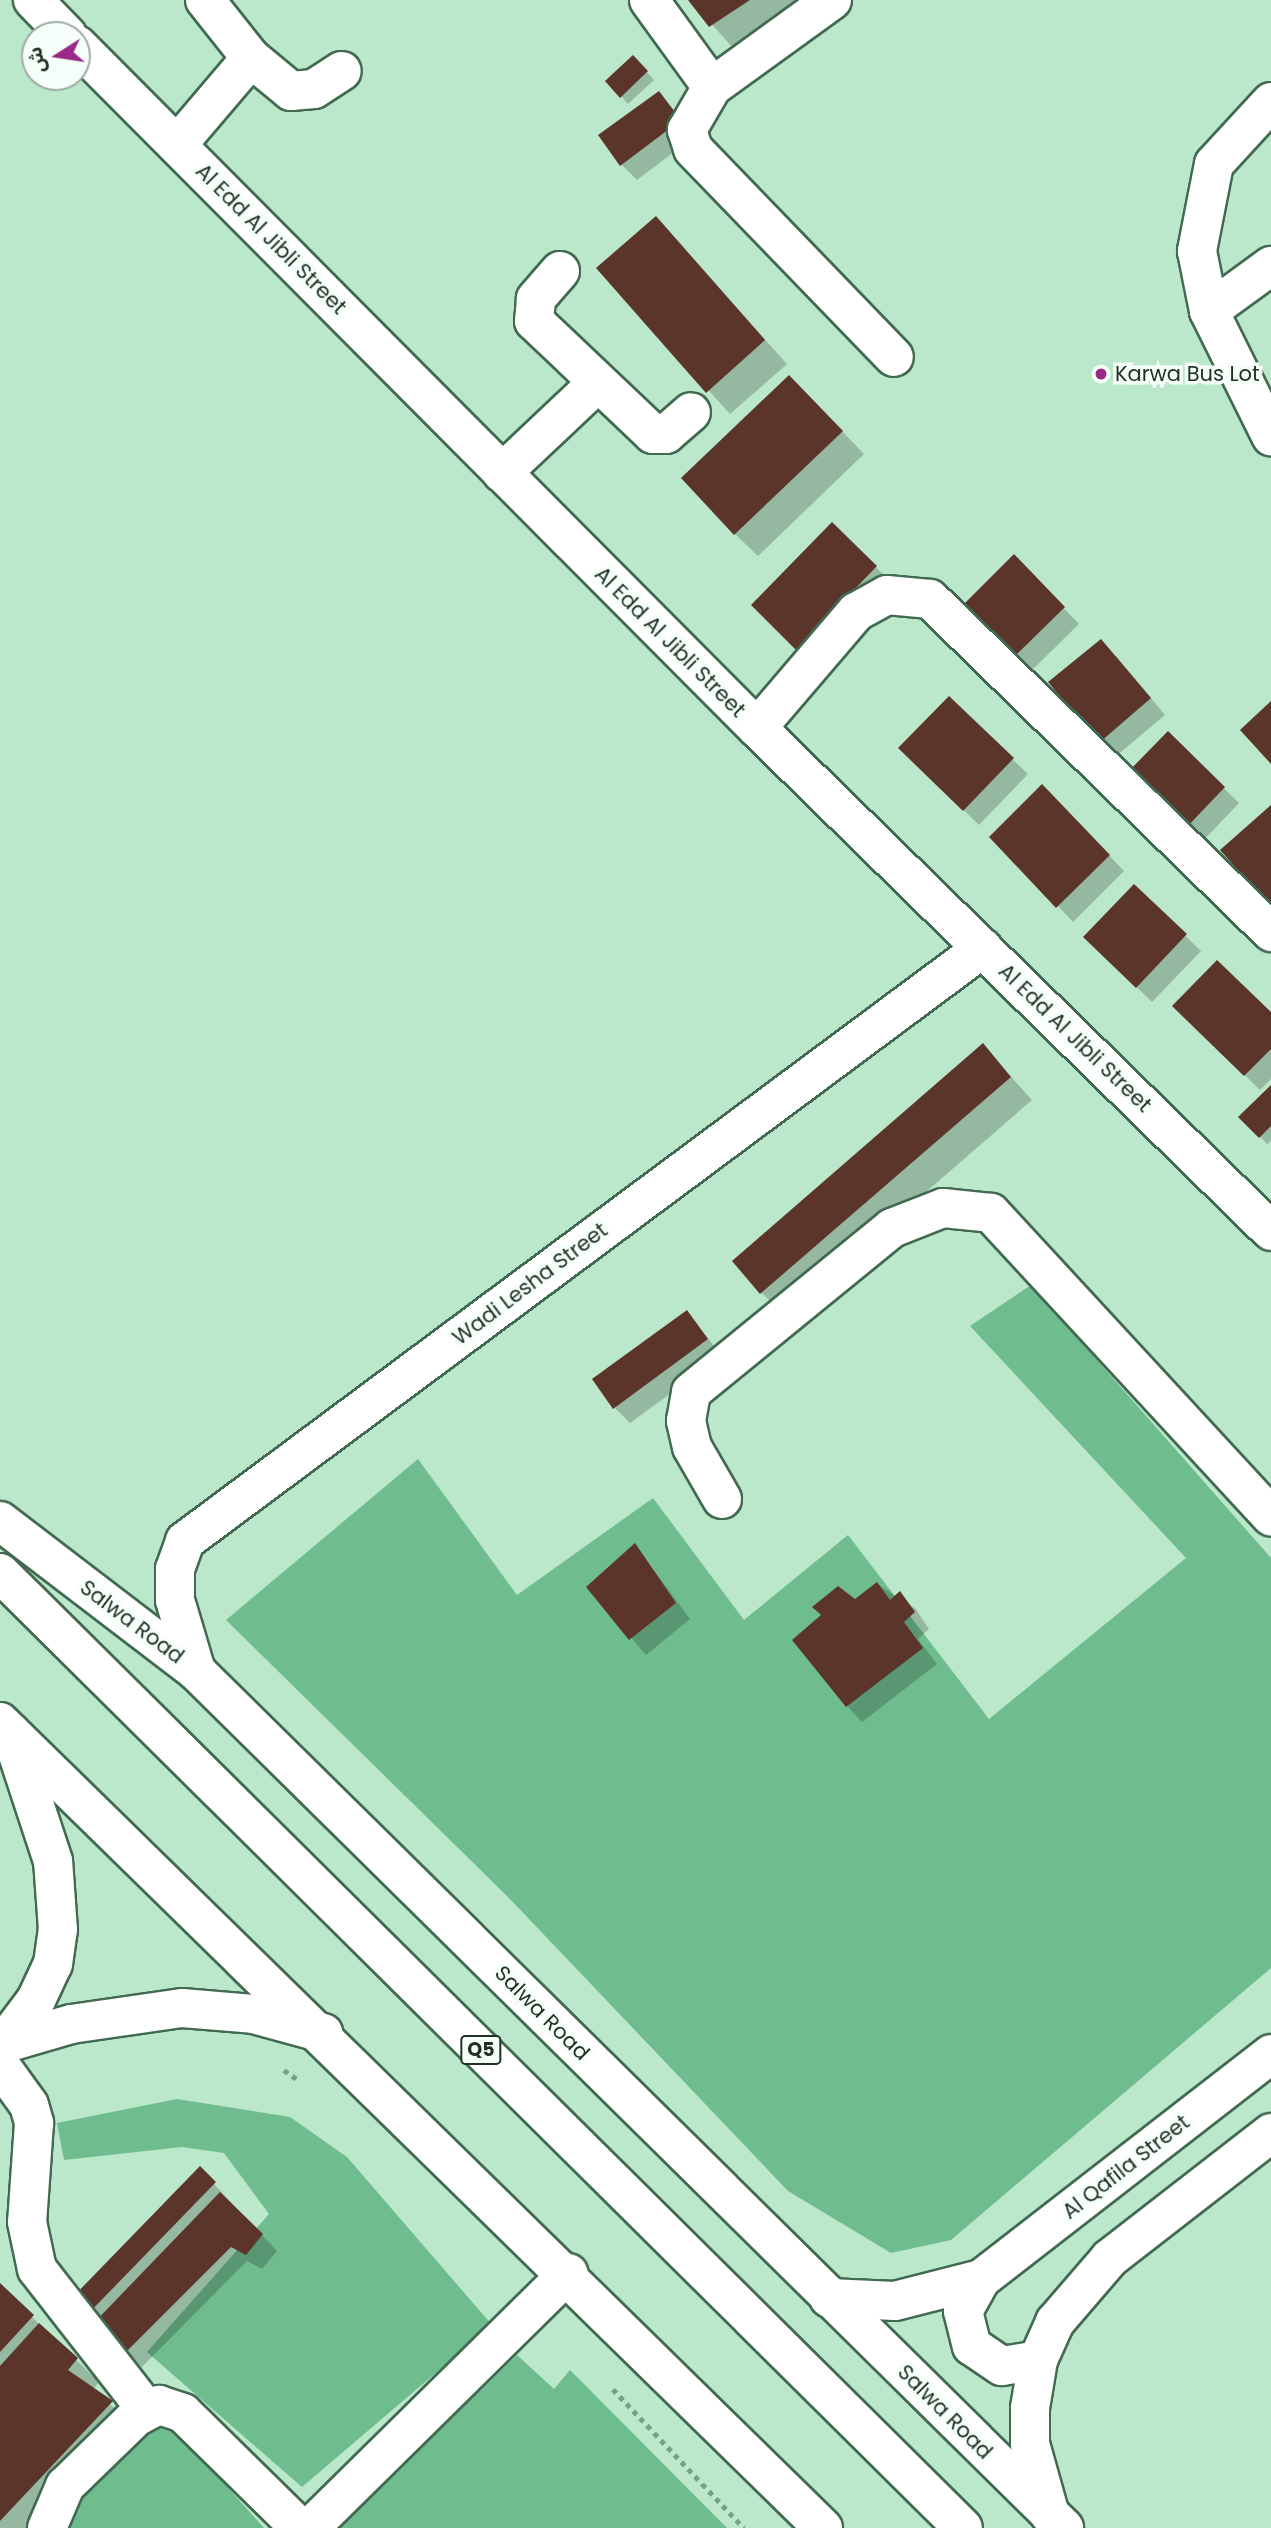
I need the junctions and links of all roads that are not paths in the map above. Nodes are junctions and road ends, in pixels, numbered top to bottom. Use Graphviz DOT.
graph roads {
  1 [pos="33,0"];
  2 [pos="205,0"];
  3 [pos="649,0"];
  4 [pos="832,0"];
  5 [pos="53,21"];
  6 [pos="251,58"];
  7 [pos="91,59"];
  8 [pos="342,71"];
  9 [pos="712,87"];
  10 [pos="1271,103"];
  11 [pos="177,145"];
  12 [pos="1271,266"];
  13 [pos="560,271"];
  14 [pos="1209,312"];
  15 [pos="894,357"];
  16 [pos="596,384"];
  17 [pos="691,412"];
  18 [pos="1267,423"];
  19 [pos="502,472"];
  20 [pos="757,728"];
  21 [pos="1271,932"];
  22 [pos="983,948"];
  23 [pos="1266,1216"];
  24 [pos="722,1499"];
  25 [pos="1271,1516"];
  26 [pos="0,1521"];
  27 [pos="0,1573"];
  28 [pos="196,1671"];
  29 [pos="6,1728"];
  30 [pos="323,2033"];
  31 [pos="2,2052"];
  32 [pos="1271,2054"];
  33 [pos="1271,2133"];
  34 [pos="569,2273"];
  35 [pos="981,2279"];
  36 [pos="829,2298"];
  37 [pos="1038,2360"];
  38 [pos="146,2409"];
  39 [pos="1057,2521"];
  40 [pos="47,2528"];
  41 [pos="300,2528"];
  42 [pos="310,2528"];
  43 [pos="823,2528"];
  44 [pos="962,2528"];
  1 -- 5 [label="main road"];
  2 -- 6 [label="main road"];
  3 -- 9 [label="main road"];
  4 -- 9 [label="main road"];
  6 -- 8 [label="main road"];
  6 -- 11 [label="main road"];
  7 -- 11 [label="main road, Al Edd Al Jibli Street"];
  9 -- 15 [label="main road"];
  10 -- 14 [label="main road"];
  11 -- 19 [label="main road, Al Edd Al Jibli Street"];
  12 -- 14 [label="main road"];
  13 -- 16 [label="main road"];
  14 -- 18 [label="main road"];
  16 -- 17 [label="main road"];
  16 -- 19 [label="main road"];
  19 -- 20 [label="main road, Al Edd Al Jibli Street"];
  20 -- 21 [label="main road"];
  20 -- 22 [label="main road, Al Edd Al Jibli Street"];
  22 -- 23 [label="main road, Al Edd Al Jibli Street"];
  22 -- 28 [label="main road, Wadi Lesha Street"];
  24 -- 25 [label="main road"];
  26 -- 28 [label="main road, Salwa Road"];
  27 -- 44 [label="main road, Q5"];
  28 -- 36 [label="main road, Salwa Road"];
  29 -- 30 [label="main road"];
  29 -- 31 [label="main road"];
  30 -- 31 [label="main road"];
  30 -- 34 [label="main road"];
  31 -- 38 [label="main road"];
  32 -- 35 [label="main road, Al Qafila Street"];
  33 -- 37 [label="main road"];
  34 -- 42 [label="main road"];
  34 -- 43 [label="main road"];
  35 -- 36 [label="main road, Al Qafila Street"];
  35 -- 37 [label="main road, Al Qafila Street"];
  36 -- 39 [label="main road, Salwa Road"];
  37 -- 39 [label="main road"];
  38 -- 40 [label="main road"];
  38 -- 41 [label="main road"];
}
